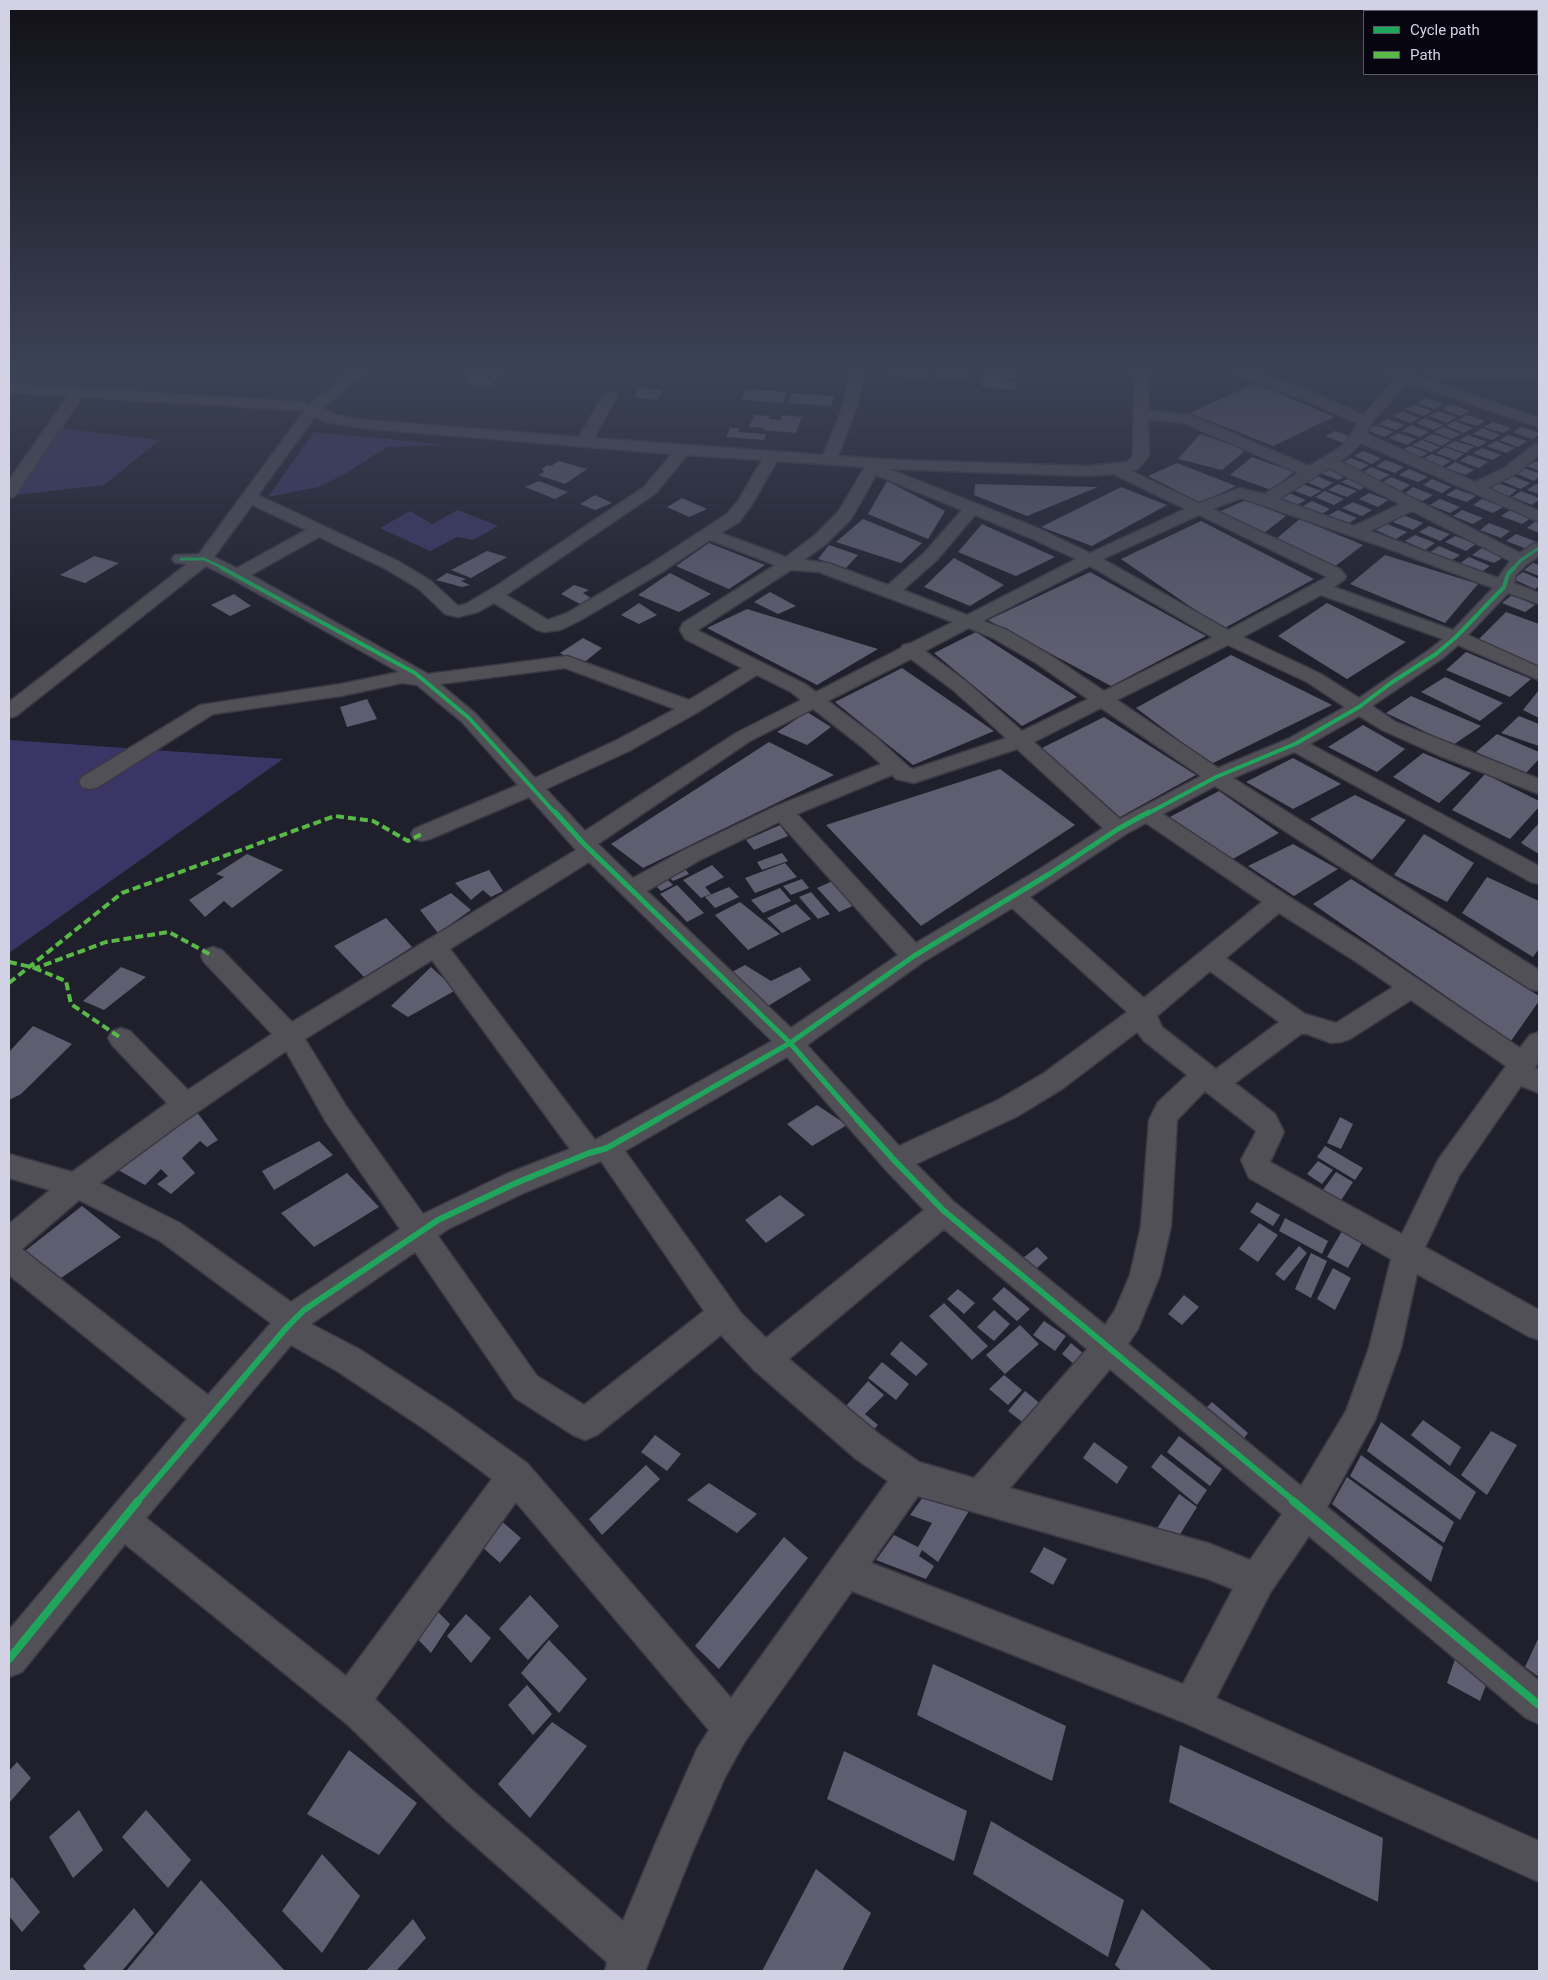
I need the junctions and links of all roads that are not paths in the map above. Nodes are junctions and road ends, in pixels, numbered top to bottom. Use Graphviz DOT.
graph roads {
  1 [pos="27,464"];
  2 [pos="257,464"];
  3 [pos="270,464"];
  4 [pos="671,464"];
  5 [pos="768,464"];
  6 [pos="869,464"];
  7 [pos="1133,464"];
  8 [pos="1292,464"];
  9 [pos="1321,464"];
  10 [pos="1336,464"];
  11 [pos="1431,464"];
  12 [pos="1518,464"];
  13 [pos="874,465"];
  14 [pos="1115,470"];
  15 [pos="1309,472"];
  16 [pos="1475,488"];
  17 [pos="9,493"];
  18 [pos="249,497"];
  19 [pos="229,498"];
  20 [pos="1266,500"];
  21 [pos="1413,504"];
  22 [pos="972,508"];
  23 [pos="1198,509"];
  24 [pos="1539,517"];
  25 [pos="319,530"];
  26 [pos="1354,532"];
  27 [pos="709,534"];
  28 [pos="1539,548"];
  29 [pos="193,554"];
  30 [pos="1090,559"];
  31 [pos="1521,560"];
  32 [pos="788,564"];
  33 [pos="238,575"];
  34 [pos="1504,587"];
  35 [pos="1320,588"];
  36 [pos="891,592"];
  37 [pos="494,595"];
  38 [pos="1539,599"];
  39 [pos="967,621"];
  40 [pos="1229,637"];
  41 [pos="1456,637"];
  42 [pos="910,650"];
  43 [pos="757,668"];
  44 [pos="1539,674"];
  45 [pos="424,680"];
  46 [pos="9,697"];
  47 [pos="814,699"];
  48 [pos="1102,701"];
  49 [pos="1359,707"];
  50 [pos="691,708"];
  51 [pos="9,712"];
  52 [pos="1019,740"];
  53 [pos="1295,744"];
  54 [pos="896,766"];
  55 [pos="1216,778"];
  56 [pos="90,782"];
  57 [pos="533,787"];
  58 [pos="1539,787"];
  59 [pos="782,812"];
  60 [pos="1146,814"];
  61 [pos="1118,829"];
  62 [pos="422,834"];
  63 [pos="587,847"];
  64 [pos="1539,876"];
  65 [pos="631,889"];
  66 [pos="1014,896"];
  67 [pos="1278,901"];
  68 [pos="435,947"];
  69 [pos="213,956"];
  70 [pos="914,956"];
  71 [pos="1211,959"];
  72 [pos="1539,982"];
  73 [pos="1412,987"];
  74 [pos="1144,1013"];
  75 [pos="1300,1024"];
  76 [pos="290,1036"];
  77 [pos="121,1038"];
  78 [pos="790,1043"];
  79 [pos="1530,1065"];
  80 [pos="1210,1080"];
  81 [pos="186,1105"];
  82 [pos="598,1150"];
  83 [pos="895,1162"];
  84 [pos="9,1166"];
  85 [pos="76,1185"];
  86 [pos="944,1211"];
  87 [pos="418,1233"];
  88 [pos="9,1242"];
  89 [pos="1407,1254"];
  90 [pos="9,1257"];
  91 [pos="723,1314"];
  92 [pos="290,1324"];
  93 [pos="1539,1326"];
  94 [pos="1108,1348"];
  95 [pos="765,1359"];
  96 [pos="209,1416"];
  97 [pos="515,1475"];
  98 [pos="911,1477"];
  99 [pos="981,1496"];
  100 [pos="1305,1511"];
  101 [pos="122,1520"];
  102 [pos="845,1571"];
  103 [pos="1257,1580"];
  104 [pos="9,1659"];
  105 [pos="350,1702"];
  106 [pos="1539,1705"];
  107 [pos="1192,1706"];
  108 [pos="732,1728"];
  109 [pos="1539,1862"];
  110 [pos="627,1963"];
  1 -- 17 [label="street"];
  2 -- 19 [label="street"];
  3 -- 18 [label="street"];
  4 -- 37 [label="street"];
  5 -- 27 [label="street"];
  6 -- 13 [label="street"];
  7 -- 14 [label="street"];
  8 -- 15 [label="street"];
  9 -- 15 [label="street"];
  10 -- 21 [label="street"];
  11 -- 16 [label="street"];
  12 -- 16 [label="street"];
  13 -- 14 [label="street"];
  13 -- 22 [label="street"];
  13 -- 32 [label="street"];
  14 -- 23 [label="street"];
  15 -- 20 [label="street"];
  16 -- 24 [label="street"];
  18 -- 25 [label="street"];
  18 -- 29 [label="street"];
  20 -- 23 [label="street"];
  20 -- 26 [label="street"];
  21 -- 26 [label="street"];
  21 -- 31 [label="street"];
  22 -- 30 [label="street"];
  22 -- 36 [label="street"];
  23 -- 30 [label="street"];
  23 -- 35 [label="street"];
  25 -- 33 [label="street"];
  25 -- 37 [label="street"];
  26 -- 34 [label="street"];
  27 -- 32 [label="street"];
  27 -- 37 [label="street"];
  28 -- 31 [label="street"];
  29 -- 33 [label="street"];
  29 -- 46 [label="street"];
  29 -- 51 [label="street"];
  30 -- 39 [label="street"];
  30 -- 40 [label="street"];
  31 -- 34 [label="street"];
  32 -- 36 [label="street"];
  32 -- 43 [label="street"];
  33 -- 45 [label="street"];
  34 -- 38 [label="street"];
  34 -- 41 [label="street"];
  35 -- 40 [label="street"];
  35 -- 41 [label="street"];
  36 -- 39 [label="street"];
  39 -- 42 [label="street"];
  39 -- 48 [label="street"];
  40 -- 48 [label="street"];
  40 -- 49 [label="street"];
  41 -- 44 [label="street"];
  41 -- 49 [label="street"];
  42 -- 47 [label="street"];
  42 -- 52 [label="street"];
  43 -- 47 [label="street"];
  43 -- 50 [label="street"];
  45 -- 50 [label="street"];
  45 -- 56 [label="street"];
  45 -- 57 [label="street"];
  47 -- 54 [label="street"];
  47 -- 63 [label="street"];
  48 -- 52 [label="street"];
  48 -- 55 [label="street"];
  49 -- 53 [label="street"];
  49 -- 58 [label="street"];
  50 -- 57 [label="street"];
  52 -- 54 [label="street"];
  52 -- 61 [label="street"];
  53 -- 55 [label="street"];
  53 -- 64 [label="street"];
  54 -- 59 [label="street"];
  55 -- 60 [label="street"];
  55 -- 72 [label="street"];
  57 -- 62 [label="street"];
  57 -- 63 [label="street"];
  59 -- 65 [label="street"];
  59 -- 70 [label="street"];
  60 -- 61 [label="street"];
  60 -- 67 [label="street"];
  61 -- 66 [label="street"];
  63 -- 65 [label="street"];
  63 -- 68 [label="street"];
  65 -- 78 [label="street"];
  66 -- 70 [label="street"];
  66 -- 74 [label="street"];
  67 -- 71 [label="street"];
  67 -- 73 [label="street"];
  68 -- 76 [label="street"];
  68 -- 82 [label="street"];
  69 -- 76 [label="street"];
  70 -- 78 [label="street"];
  71 -- 74 [label="street"];
  71 -- 75 [label="street"];
  73 -- 75 [label="street"];
  73 -- 79 [label="street"];
  74 -- 80 [label="street"];
  74 -- 83 [label="street"];
  75 -- 80 [label="street"];
  76 -- 81 [label="street"];
  76 -- 87 [label="street"];
  77 -- 81 [label="street"];
  78 -- 82 [label="street"];
  78 -- 83 [label="street"];
  79 -- 89 [label="street"];
  80 -- 89 [label="street"];
  80 -- 94 [label="street"];
  81 -- 85 [label="street"];
  82 -- 87 [label="street"];
  82 -- 91 [label="street"];
  83 -- 86 [label="street"];
  84 -- 85 [label="street"];
  85 -- 88 [label="street"];
  85 -- 92 [label="street"];
  86 -- 94 [label="street"];
  86 -- 95 [label="street"];
  87 -- 91 [label="street"];
  87 -- 92 [label="street"];
  89 -- 93 [label="street"];
  89 -- 100 [label="street"];
  90 -- 96 [label="street"];
  91 -- 95 [label="street"];
  92 -- 96 [label="street"];
  92 -- 97 [label="street"];
  94 -- 99 [label="street"];
  94 -- 100 [label="street"];
  95 -- 98 [label="street"];
  96 -- 101 [label="street"];
  97 -- 105 [label="street"];
  97 -- 108 [label="street"];
  98 -- 99 [label="street"];
  98 -- 102 [label="street"];
  99 -- 103 [label="street"];
  100 -- 103 [label="street"];
  100 -- 106 [label="street"];
  101 -- 104 [label="street"];
  101 -- 105 [label="street"];
  102 -- 107 [label="street"];
  102 -- 108 [label="street"];
  103 -- 107 [label="street"];
  105 -- 110 [label="street"];
  107 -- 109 [label="street"];
  108 -- 110 [label="street"];
}
